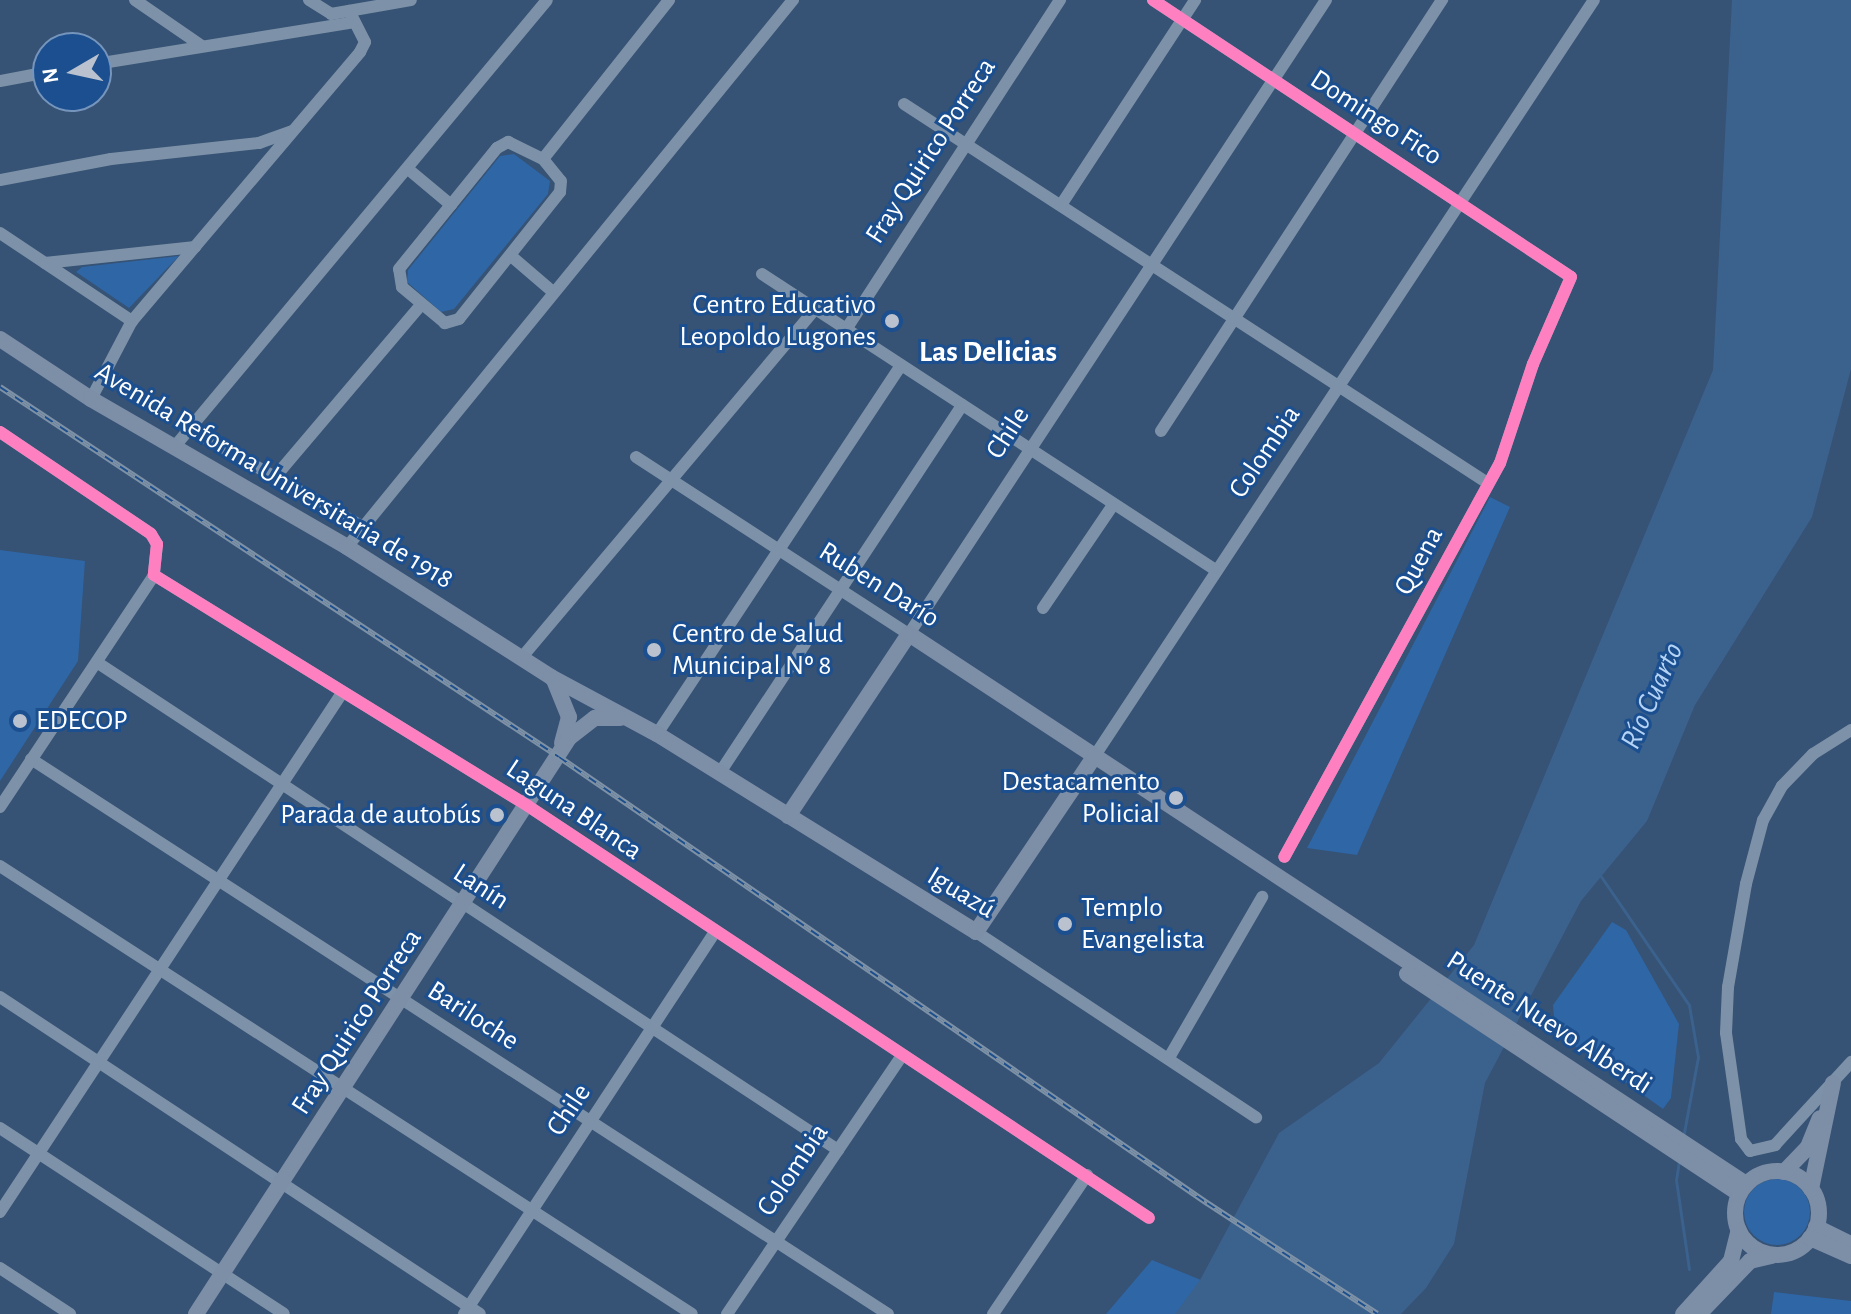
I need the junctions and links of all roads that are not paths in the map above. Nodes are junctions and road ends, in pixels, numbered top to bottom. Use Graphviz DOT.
graph roads {
  1 [pos="135,0"];
  2 [pos="309,0"];
  3 [pos="411,0"];
  4 [pos="547,0"];
  5 [pos="669,0"];
  6 [pos="793,0"];
  7 [pos="1060,0"];
  8 [pos="1153,0"];
  9 [pos="1195,0"];
  10 [pos="1326,0"];
  11 [pos="1442,0"];
  12 [pos="1587,2"];
  13 [pos="352,16"];
  14 [pos="1184,19"];
  15 [pos="202,46"];
  16 [pos="112,61"];
  17 [pos="32,75"];
  18 [pos="1273,80"];
  19 [pos="0,81"];
  20 [pos="904,104"];
  21 [pos="292,131"];
  22 [pos="1354,133"];
  23 [pos="967,145"];
  24 [pos="543,159"];
  25 [pos="408,169"];
  26 [pos="0,180"];
  27 [pos="1461,203"];
  28 [pos="451,205"];
  29 [pos="1061,205"];
  30 [pos="0,233"];
  31 [pos="195,247"];
  32 [pos="511,256"];
  33 [pos="45,263"];
  34 [pos="1152,264"];
  35 [pos="762,274"];
  36 [pos="1571,277"];
  37 [pos="553,292"];
  38 [pos="421,305"];
  39 [pos="814,310"];
  40 [pos="1235,317"];
  41 [pos="132,321"];
  42 [pos="845,331"];
  43 [pos="0,339"];
  44 [pos="901,366"];
  45 [pos="1340,385"];
  46 [pos="91,399"];
  47 [pos="962,405"];
  48 [pos="190,429"];
  49 [pos="1161,431"];
  50 [pos="0,432"];
  51 [pos="176,445"];
  52 [pos="1027,451"];
  53 [pos="636,457"];
  54 [pos="275,477"];
  55 [pos="669,477"];
  56 [pos="1486,482"];
  57 [pos="1113,505"];
  58 [pos="363,527"];
  59 [pos="347,547"];
  60 [pos="776,551"];
  61 [pos="1217,571"];
  62 [pos="154,575"];
  63 [pos="837,589"];
  64 [pos="1043,608"];
  65 [pos="909,634"];
  66 [pos="523,656"];
  67 [pos="98,663"];
  68 [pos="551,677"];
  69 [pos="342,693"];
  70 [pos="583,712"];
  71 [pos="1851,730"];
  72 [pos="657,734"];
  73 [pos="1094,757"];
  74 [pos="31,759"];
  75 [pos="719,774"];
  76 [pos="282,784"];
  77 [pos="528,806"];
  78 [pos="0,807"];
  79 [pos="788,816"];
  80 [pos="1284,857"];
  81 [pos="0,866"];
  82 [pos="219,879"];
  83 [pos="1262,897"];
  84 [pos="465,905"];
  85 [pos="1320,911"];
  86 [pos="976,932"];
  87 [pos="714,933"];
  88 [pos="158,969"];
  89 [pos="0,997"];
  90 [pos="403,998"];
  91 [pos="653,1029"];
  92 [pos="902,1056"];
  93 [pos="1170,1056"];
  94 [pos="96,1061"];
  95 [pos="1851,1062"];
  96 [pos="1833,1083"];
  97 [pos="343,1091"];
  98 [pos="1256,1117"];
  99 [pos="591,1122"];
  100 [pos="0,1128"];
  101 [pos="838,1150"];
  102 [pos="38,1153"];
  103 [pos="1784,1172"];
  104 [pos="1087,1175"];
  105 [pos="281,1183"];
  106 [pos="1742,1189"];
  107 [pos="1811,1189"];
  108 [pos="533,1210"];
  109 [pos="0,1212"];
  110 [pos="1149,1218"];
  111 [pos="1739,1230"];
  112 [pos="1813,1233"];
  113 [pos="776,1243"];
  114 [pos="1851,1244"];
  115 [pos="1778,1255"];
  116 [pos="1851,1256"];
  117 [pos="0,1268"];
  118 [pos="223,1274"];
  119 [pos="471,1312"];
  120 [pos="70,1314"];
  121 [pos="196,1314"];
  122 [pos="284,1314"];
  123 [pos="692,1314"];
  124 [pos="727,1314"];
  125 [pos="888,1314"];
  126 [pos="993,1314"];
  127 [pos="1683,1314"];
  128 [pos="1699,1314"];
  1 -- 15 [label="street"];
  2 -- 13 [label="street"];
  3 -- 13 [label="street"];
  4 -- 25 [label="street"];
  5 -- 24 [label="street"];
  6 -- 37 [label="street"];
  7 -- 23 [label="street, Fray Quirico Porreca"];
  8 -- 14 [label="street, Domingo Fico"];
  9 -- 14 [label="street"];
  10 -- 18 [label="street, Chile"];
  11 -- 22 [label="street"];
  12 -- 27 [label="street, Colombia"];
  13 -- 15 [label="street"];
  13 -- 21 [label="street"];
  14 -- 18 [label="street, Domingo Fico"];
  14 -- 29 [label="street"];
  15 -- 16 [label="street"];
  17 -- 19 [label="street"];
  18 -- 22 [label="street, Domingo Fico"];
  18 -- 34 [label="street, Chile"];
  20 -- 23 [label="street"];
  21 -- 26 [label="street"];
  21 -- 31 [label="street"];
  22 -- 27 [label="street, Domingo Fico"];
  22 -- 40 [label="street"];
  23 -- 29 [label="street"];
  23 -- 42 [label="street, Fray Quirico Porreca"];
  24 -- 28 [label="street"];
  24 -- 32 [label="street"];
  25 -- 28 [label="street"];
  25 -- 48 [label="street"];
  27 -- 36 [label="street, Domingo Fico"];
  27 -- 45 [label="street, Colombia"];
  28 -- 38 [label="street"];
  29 -- 34 [label="street"];
  30 -- 33 [label="street"];
  31 -- 33 [label="street"];
  31 -- 41 [label="street"];
  32 -- 37 [label="street"];
  32 -- 38 [label="street"];
  33 -- 41 [label="street"];
  34 -- 40 [label="street"];
  34 -- 52 [label="street, Chile"];
  35 -- 39 [label="street"];
  36 -- 56 [label="street, Quena"];
  37 -- 58 [label="street"];
  38 -- 54 [label="street"];
  39 -- 42 [label="street"];
  39 -- 55 [label="street"];
  40 -- 45 [label="street"];
  40 -- 49 [label="street"];
  41 -- 46 [label="street"];
  42 -- 44 [label="street"];
  43 -- 46 [label="main road, Avenida Reforma Universitaria de 1918"];
  44 -- 47 [label="street"];
  44 -- 60 [label="street"];
  45 -- 56 [label="street"];
  45 -- 61 [label="street, Colombia"];
  46 -- 51 [label="main road, Avenida Reforma Universitaria de 1918"];
  47 -- 52 [label="street"];
  47 -- 63 [label="street"];
  48 -- 51 [label="street"];
  48 -- 54 [label="street"];
  50 -- 62 [label="street"];
  51 -- 59 [label="main road, Avenida Reforma Universitaria de 1918"];
  52 -- 57 [label="street"];
  52 -- 65 [label="street, Chile"];
  53 -- 55 [label="street, Ruben Darío"];
  54 -- 58 [label="street"];
  55 -- 60 [label="street, Ruben Darío"];
  55 -- 66 [label="street"];
  56 -- 80 [label="street, Quena"];
  57 -- 61 [label="street"];
  57 -- 64 [label="street"];
  58 -- 59 [label="street"];
  59 -- 66 [label="main road, Avenida Reforma Universitaria de 1918"];
  60 -- 63 [label="street, Ruben Darío"];
  60 -- 72 [label="street"];
  61 -- 73 [label="street, Colombia"];
  62 -- 67 [label="street"];
  62 -- 69 [label="street, Laguna Blanca"];
  63 -- 65 [label="street, Ruben Darío"];
  63 -- 75 [label="street"];
  65 -- 73 [label="main road, Ruben Darío"];
  65 -- 79 [label="main road, Chile"];
  66 -- 68 [label="main road"];
  67 -- 74 [label="street"];
  67 -- 76 [label="street, Lanín"];
  68 -- 70 [label="main road"];
  68 -- 70 [label="main road, Fray Quirico Porreca"];
  69 -- 76 [label="street"];
  69 -- 77 [label="street, Laguna Blanca"];
  70 -- 72 [label="main road, Iguazú"];
  70 -- 77 [label="main road, Fray Quirico Porreca"];
  71 -- 96 [label="street"];
  72 -- 75 [label="main road, Iguazú"];
  73 -- 85 [label="main road, Ruben Darío"];
  73 -- 86 [label="main road, Colombia"];
  74 -- 78 [label="street"];
  74 -- 82 [label="street, Bariloche"];
  75 -- 79 [label="main road, Iguazú"];
  76 -- 82 [label="street"];
  76 -- 84 [label="street, Lanín"];
  77 -- 84 [label="main road, Fray Quirico Porreca"];
  77 -- 87 [label="street, Laguna Blanca"];
  79 -- 86 [label="main road, Iguazú"];
  81 -- 88 [label="street"];
  82 -- 88 [label="street"];
  82 -- 90 [label="street, Bariloche"];
  83 -- 93 [label="street"];
  84 -- 90 [label="main road, Fray Quirico Porreca"];
  84 -- 91 [label="street, Lanín"];
  85 -- 106 [label="main road, Puente Nuevo Alberdi"];
  86 -- 93 [label="street, Iguazú"];
  87 -- 91 [label="street, Chile"];
  87 -- 92 [label="street, Laguna Blanca"];
  88 -- 94 [label="street"];
  88 -- 97 [label="street"];
  89 -- 94 [label="street"];
  90 -- 97 [label="main road, Fray Quirico Porreca"];
  90 -- 99 [label="street, Bariloche"];
  91 -- 99 [label="street, Chile"];
  91 -- 101 [label="street, Lanín"];
  92 -- 101 [label="street, Colombia"];
  92 -- 104 [label="street, Laguna Blanca"];
  93 -- 98 [label="street, Iguazú"];
  94 -- 102 [label="street"];
  94 -- 105 [label="street"];
  95 -- 96 [label="street"];
  96 -- 103 [label="main road"];
  96 -- 107 [label="main road"];
  97 -- 105 [label="main road, Fray Quirico Porreca"];
  97 -- 108 [label="street"];
  99 -- 108 [label="street, Chile"];
  99 -- 113 [label="street, Bariloche"];
  100 -- 102 [label="street"];
  101 -- 113 [label="street, Colombia"];
  102 -- 109 [label="street"];
  102 -- 118 [label="street"];
  103 -- 106 [label="main road"];
  103 -- 107 [label="main road"];
  104 -- 110 [label="street, Laguna Blanca"];
  104 -- 126 [label="street"];
  105 -- 118 [label="main road, Fray Quirico Porreca"];
  105 -- 119 [label="street"];
  106 -- 111 [label="main road"];
  107 -- 112 [label="main road"];
  108 -- 119 [label="street, Chile"];
  108 -- 123 [label="street"];
  111 -- 115 [label="main road"];
  111 -- 127 [label="main road"];
  112 -- 114 [label="main road"];
  112 -- 115 [label="main road"];
  112 -- 116 [label="main road"];
  113 -- 124 [label="street, Colombia"];
  113 -- 125 [label="street, Bariloche"];
  115 -- 128 [label="main road"];
  117 -- 120 [label="street"];
  118 -- 121 [label="main road, Fray Quirico Porreca"];
  118 -- 122 [label="street"];
}
